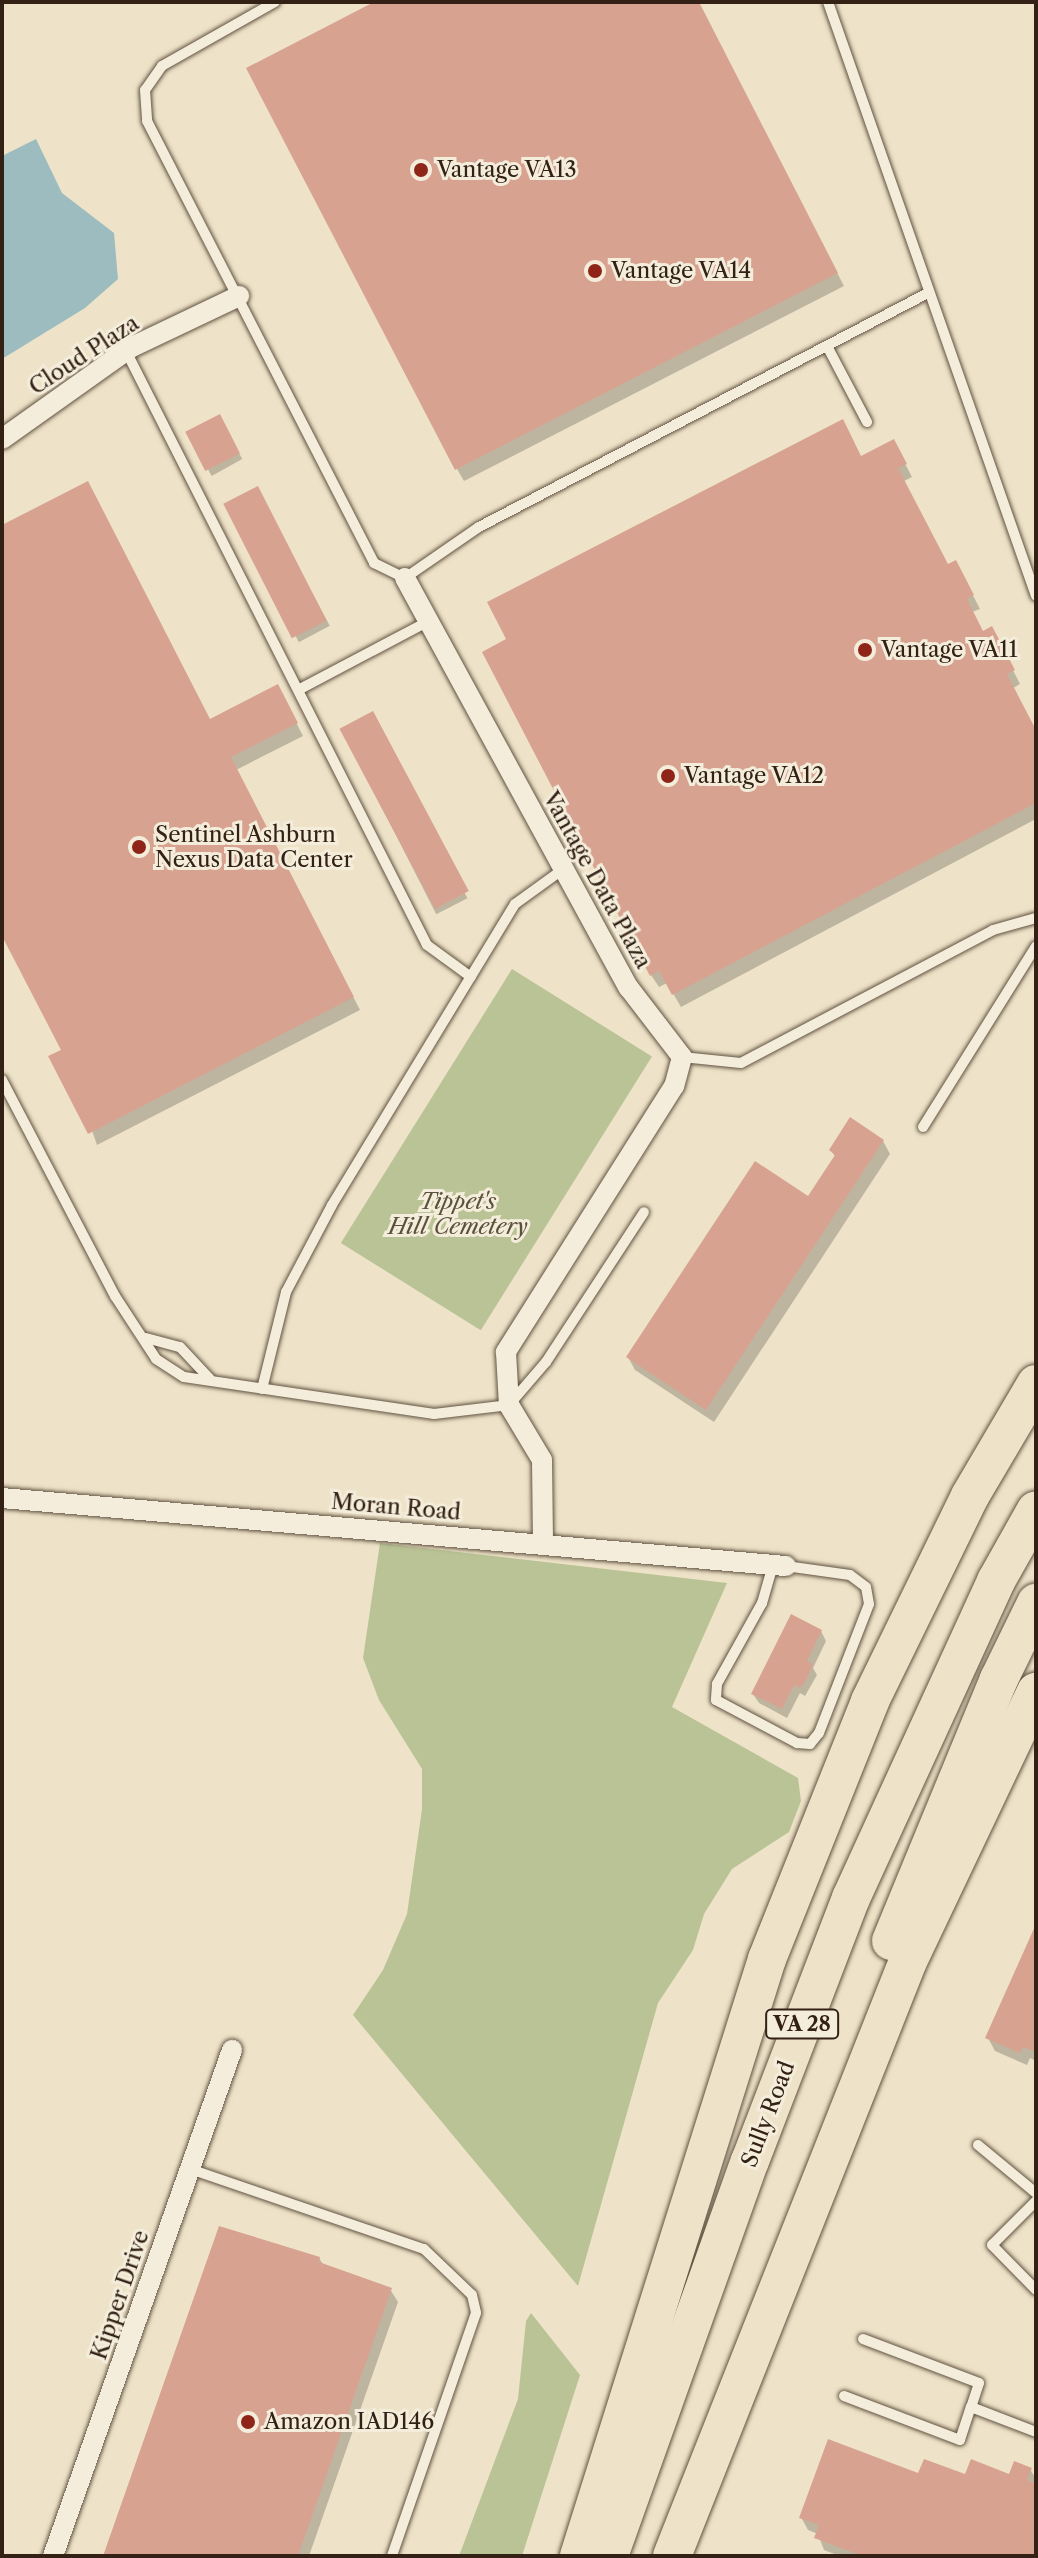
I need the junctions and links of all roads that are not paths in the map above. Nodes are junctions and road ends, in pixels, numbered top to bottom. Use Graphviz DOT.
graph roads {
  1 [pos="275,2"];
  2 [pos="828,2"];
  3 [pos="928,293"];
  4 [pos="239,296"];
  5 [pos="827,346"];
  6 [pos="126,351"];
  7 [pos="867,422"];
  8 [pos="2,439"];
  9 [pos="405,578"];
  10 [pos="1036,596"];
  11 [pos="429,621"];
  12 [pos="300,689"];
  13 [pos="562,870"];
  14 [pos="1036,918"];
  15 [pos="1036,946"];
  16 [pos="471,977"];
  17 [pos="682,1057"];
  18 [pos="2,1080"];
  19 [pos="923,1127"];
  20 [pos="644,1212"];
  21 [pos="146,1338"];
  22 [pos="210,1379"];
  23 [pos="1036,1384"];
  24 [pos="262,1389"];
  25 [pos="509,1405"];
  26 [pos="2,1498"];
  27 [pos="1036,1510"];
  28 [pos="543,1543"];
  29 [pos="780,1566"];
  30 [pos="1036,1603"];
  31 [pos="1036,1692"];
  32 [pos="232,2050"];
  33 [pos="866,2060"];
  34 [pos="978,2145"];
  35 [pos="190,2169"];
  36 [pos="1036,2193"];
  37 [pos="1036,2201"];
  38 [pos="1036,2290"];
  39 [pos="863,2339"];
  40 [pos="844,2396"];
  41 [pos="971,2407"];
  42 [pos="1036,2432"];
  43 [pos="53,2556"];
  44 [pos="392,2556"];
  45 [pos="579,2556"];
  46 [pos="609,2556"];
  47 [pos="672,2556"];
  1 -- 4 [label="lane"];
  2 -- 3 [label="lane"];
  3 -- 5 [label="lane"];
  3 -- 10 [label="lane"];
  4 -- 6 [label="street, Cloud Plaza"];
  4 -- 9 [label="lane"];
  5 -- 7 [label="lane"];
  5 -- 9 [label="lane"];
  6 -- 8 [label="street, Cloud Plaza"];
  6 -- 12 [label="lane"];
  9 -- 11 [label="street, Vantage Data Plaza"];
  11 -- 12 [label="lane"];
  11 -- 13 [label="street, Vantage Data Plaza"];
  12 -- 16 [label="lane"];
  13 -- 16 [label="lane"];
  13 -- 17 [label="street, Vantage Data Plaza"];
  14 -- 17 [label="lane"];
  15 -- 19 [label="lane"];
  16 -- 24 [label="lane"];
  17 -- 25 [label="street"];
  18 -- 21 [label="lane"];
  20 -- 25 [label="lane"];
  21 -- 22 [label="lane"];
  21 -- 22 [label="lane"];
  22 -- 24 [label="lane"];
  23 -- 45 [label="highway"];
  24 -- 25 [label="lane"];
  25 -- 28 [label="street"];
  26 -- 28 [label="street, Moran Road"];
  27 -- 46 [label="highway, Sully Road / VA 28"];
  28 -- 29 [label="street, Moran Road"];
  29 -- 29 [label="lane"];
  30 -- 33 [label="highway"];
  31 -- 33 [label="highway, VA 28"];
  32 -- 35 [label="street, Kipper Drive"];
  33 -- 47 [label="highway, VA 28"];
  34 -- 36 [label="lane"];
  35 -- 43 [label="street, Kipper Drive"];
  35 -- 44 [label="lane"];
  37 -- 38 [label="lane"];
  39 -- 41 [label="lane"];
  40 -- 41 [label="lane"];
  41 -- 42 [label="lane"];
}
